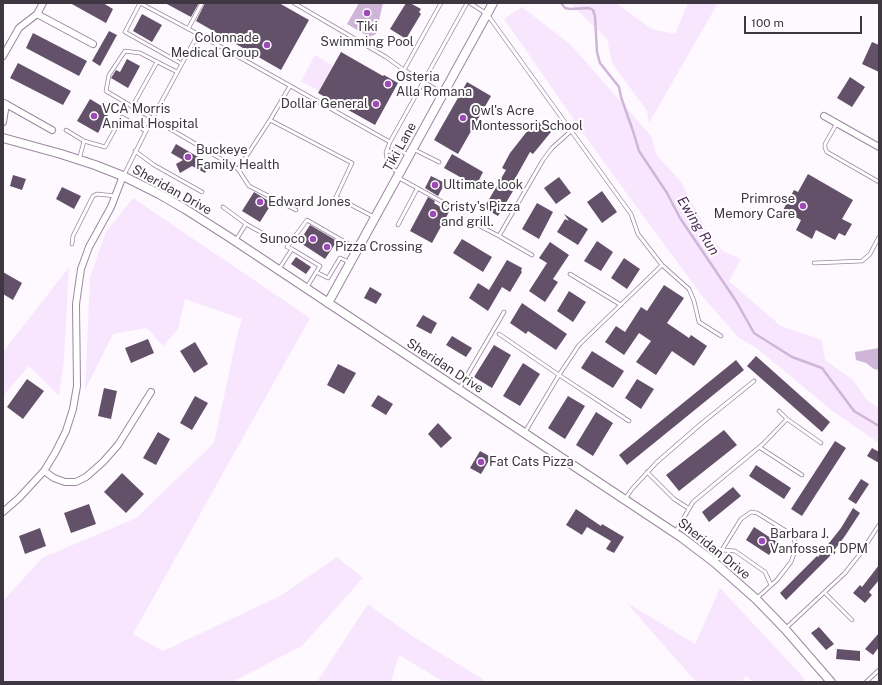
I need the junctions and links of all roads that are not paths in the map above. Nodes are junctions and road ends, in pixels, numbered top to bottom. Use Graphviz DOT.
graph roads {
  1 [pos="43,3"];
  2 [pos="140,3"];
  3 [pos="202,3"];
  4 [pos="294,3"];
  5 [pos="440,3"];
  6 [pos="468,3"];
  7 [pos="493,3"];
  8 [pos="37,14"];
  9 [pos="487,14"];
  10 [pos="188,29"];
  11 [pos="198,34"];
  12 [pos="93,44"];
  13 [pos="3,56"];
  14 [pos="157,62"];
  15 [pos="182,64"];
  16 [pos="404,70"];
  17 [pos="177,72"];
  18 [pos="424,82"];
  19 [pos="290,86"];
  20 [pos="443,94"];
  21 [pos="4,103"];
  22 [pos="132,107"];
  23 [pos="824,116"];
  24 [pos="152,119"];
  25 [pos="270,120"];
  26 [pos="3,122"];
  27 [pos="837,123"];
  28 [pos="52,130"];
  29 [pos="66,130"];
  30 [pos="146,131"];
  31 [pos="571,131"];
  32 [pos="3,138"];
  33 [pos="84,141"];
  34 [pos="390,142"];
  35 [pos="879,147"];
  36 [pos="135,151"];
  37 [pos="386,152"];
  38 [pos="411,152"];
  39 [pos="79,160"];
  40 [pos="439,162"];
  41 [pos="238,169"];
  42 [pos="398,175"];
  43 [pos="123,176"];
  44 [pos="879,182"];
  45 [pos="417,189"];
  46 [pos="202,192"];
  47 [pos="116,196"];
  48 [pos="223,207"];
  49 [pos="296,210"];
  50 [pos="457,210"];
  51 [pos="375,218"];
  52 [pos="246,224"];
  53 [pos="476,224"];
  54 [pos="398,225"];
  55 [pos="499,236"];
  56 [pos="879,237"];
  57 [pos="270,238"];
  58 [pos="235,241"];
  59 [pos="72,244"];
  60 [pos="292,249"];
  61 [pos="358,250"];
  62 [pos="532,255"];
  63 [pos="351,263"];
  64 [pos="814,263"];
  65 [pos="662,264"];
  66 [pos="278,270"];
  67 [pos="316,272"];
  68 [pos="570,274"];
  69 [pos="306,288"];
  70 [pos="328,303"];
  71 [pos="621,304"];
  72 [pos="504,312"];
  73 [pos="500,334"];
  74 [pos="721,336"];
  75 [pos="559,376"];
  76 [pos="754,381"];
  77 [pos="459,389"];
  78 [pos="151,392"];
  79 [pos="779,411"];
  80 [pos="788,419"];
  81 [pos="629,421"];
  82 [pos="524,433"];
  83 [pos="821,443"];
  84 [pos="759,447"];
  85 [pos="44,471"];
  86 [pos="647,472"];
  87 [pos="802,475"];
  88 [pos="625,499"];
  89 [pos="688,508"];
  90 [pos="3,512"];
  91 [pos="879,525"];
  92 [pos="675,533"];
  93 [pos="722,550"];
  94 [pos="714,562"];
  95 [pos="771,585"];
  96 [pos="825,593"];
  97 [pos="756,599"];
  98 [pos="852,620"];
  99 [pos="785,629"];
  100 [pos="879,670"];
  101 [pos="831,682"];
  102 [pos="866,682"];
  1 -- 8 [label="street"];
  2 -- 10 [label="lane"];
  2 -- 15 [label="lane"];
  3 -- 10 [label="lane"];
  4 -- 16 [label="lane"];
  5 -- 16 [label="lane"];
  6 -- 9 [label="lane"];
  6 -- 18 [label="lane"];
  7 -- 9 [label="street, Tiki Lane"];
  8 -- 12 [label="street"];
  8 -- 13 [label="street"];
  9 -- 20 [label="street, Tiki Lane"];
  9 -- 31 [label="lane"];
  10 -- 11 [label="lane"];
  11 -- 15 [label="lane"];
  11 -- 19 [label="lane"];
  14 -- 17 [label="lane"];
  14 -- 22 [label="lane"];
  14 -- 22 [label="lane"];
  15 -- 17 [label="lane"];
  16 -- 18 [label="lane"];
  17 -- 24 [label="lane"];
  18 -- 20 [label="lane"];
  18 -- 34 [label="lane"];
  19 -- 25 [label="lane"];
  19 -- 34 [label="lane"];
  20 -- 38 [label="street, Tiki Lane"];
  21 -- 26 [label="street"];
  21 -- 28 [label="street"];
  22 -- 24 [label="lane"];
  23 -- 27 [label="street"];
  24 -- 30 [label="lane"];
  24 -- 41 [label="lane"];
  25 -- 41 [label="lane"];
  25 -- 51 [label="lane"];
  27 -- 35 [label="street"];
  27 -- 44 [label="lane"];
  29 -- 33 [label="lane"];
  30 -- 33 [label="lane"];
  30 -- 36 [label="lane"];
  31 -- 55 [label="lane"];
  31 -- 65 [label="lane"];
  32 -- 39 [label="street, Sheridan Drive"];
  33 -- 39 [label="lane"];
  34 -- 37 [label="lane"];
  36 -- 43 [label="lane"];
  36 -- 46 [label="lane"];
  37 -- 38 [label="lane"];
  37 -- 42 [label="lane"];
  38 -- 40 [label="lane"];
  38 -- 42 [label="street, Tiki Lane"];
  39 -- 43 [label="street, Sheridan Drive"];
  41 -- 49 [label="lane"];
  42 -- 45 [label="lane"];
  42 -- 51 [label="street, Tiki Lane"];
  43 -- 47 [label="street"];
  43 -- 58 [label="street, Sheridan Drive"];
  45 -- 50 [label="lane"];
  45 -- 54 [label="lane"];
  47 -- 59 [label="lane"];
  47 -- 85 [label="street"];
  48 -- 52 [label="lane"];
  51 -- 61 [label="street, Tiki Lane"];
  52 -- 57 [label="lane"];
  52 -- 58 [label="lane"];
  53 -- 55 [label="lane"];
  55 -- 62 [label="lane"];
  56 -- 64 [label="lane"];
  58 -- 66 [label="street, Sheridan Drive"];
  60 -- 61 [label="lane"];
  60 -- 66 [label="lane"];
  60 -- 67 [label="lane"];
  61 -- 63 [label="street, Tiki Lane"];
  63 -- 67 [label="lane"];
  63 -- 70 [label="street, Tiki Lane"];
  65 -- 71 [label="lane"];
  65 -- 74 [label="lane"];
  66 -- 69 [label="street, Sheridan Drive"];
  67 -- 69 [label="lane"];
  68 -- 71 [label="lane"];
  69 -- 70 [label="street, Sheridan Drive"];
  70 -- 77 [label="street, Sheridan Drive"];
  71 -- 75 [label="lane"];
  72 -- 77 [label="lane"];
  73 -- 75 [label="lane"];
  75 -- 81 [label="lane"];
  75 -- 82 [label="lane"];
  76 -- 86 [label="lane"];
  77 -- 82 [label="street, Sheridan Drive"];
  78 -- 85 [label="street"];
  79 -- 80 [label="lane"];
  80 -- 83 [label="lane"];
  80 -- 84 [label="lane"];
  82 -- 88 [label="street, Sheridan Drive"];
  84 -- 87 [label="lane"];
  84 -- 89 [label="lane"];
  85 -- 90 [label="street"];
  86 -- 88 [label="lane"];
  86 -- 89 [label="lane"];
  88 -- 92 [label="street, Sheridan Drive"];
  89 -- 92 [label="lane"];
  91 -- 96 [label="lane"];
  92 -- 94 [label="street, Sheridan Drive"];
  93 -- 94 [label="lane"];
  93 -- 95 [label="lane"];
  93 -- 95 [label="lane"];
  94 -- 97 [label="street, Sheridan Drive"];
  95 -- 97 [label="lane"];
  96 -- 98 [label="lane"];
  96 -- 99 [label="lane"];
  97 -- 99 [label="street, Sheridan Drive"];
  99 -- 101 [label="street, Sheridan Drive"];
  100 -- 102 [label="lane"];
}
